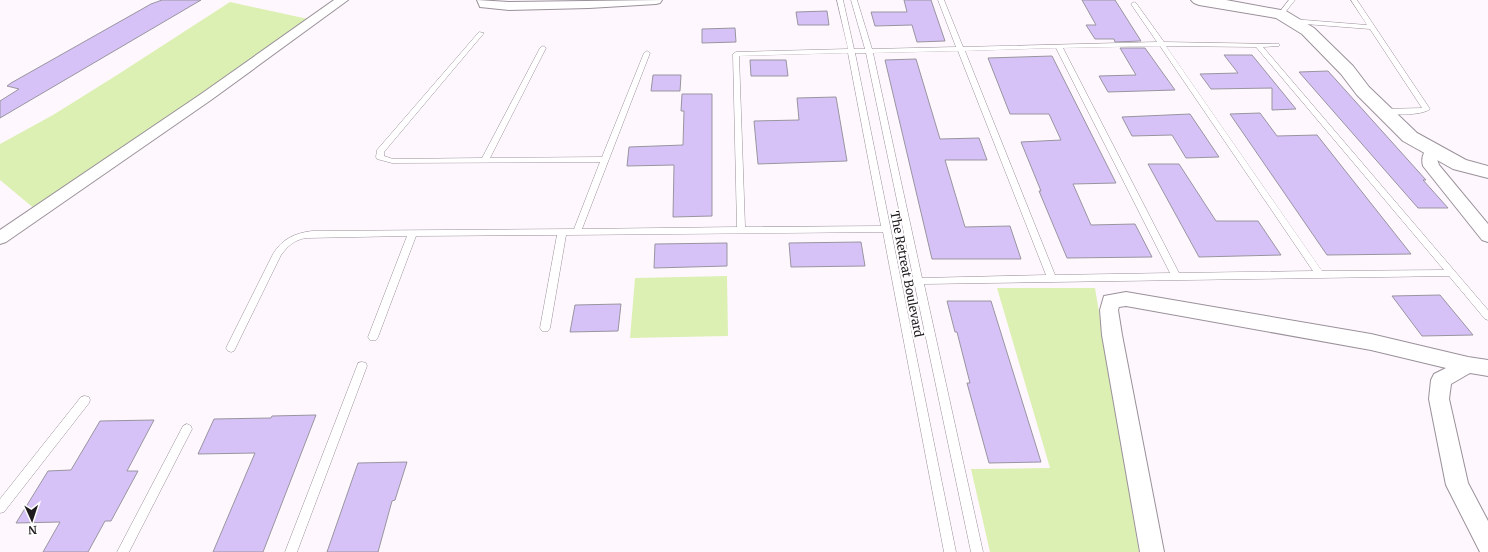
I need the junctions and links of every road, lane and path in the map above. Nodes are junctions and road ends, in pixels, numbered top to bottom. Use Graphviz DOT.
graph roads {
  1 [pos="342,0"];
  2 [pos="483,0"];
  3 [pos="656,0"];
  4 [pos="840,0"];
  5 [pos="854,0"];
  6 [pos="941,0"];
  7 [pos="1199,0"];
  8 [pos="1292,0"];
  9 [pos="1354,0"];
  10 [pos="590,2"];
  11 [pos="1236,3"];
  12 [pos="1134,4"];
  13 [pos="1286,18"];
  14 [pos="1372,27"];
  15 [pos="480,33"];
  16 [pos="1160,44"];
  17 [pos="1258,45"];
  18 [pos="1277,45"];
  19 [pos="1058,46"];
  20 [pos="543,48"];
  21 [pos="960,48"];
  22 [pos="851,50"];
  23 [pos="869,50"];
  24 [pos="647,53"];
  25 [pos="1382,111"];
  26 [pos="1433,150"];
  27 [pos="606,159"];
  28 [pos="484,160"];
  29 [pos="1488,172"];
  30 [pos="886,229"];
  31 [pos="741,230"];
  32 [pos="562,231"];
  33 [pos="577,231"];
  34 [pos="413,232"];
  35 [pos="1488,236"];
  36 [pos="0,238"];
  37 [pos="1452,273"];
  38 [pos="1320,274"];
  39 [pos="1176,276"];
  40 [pos="1052,278"];
  41 [pos="919,281"];
  42 [pos="1488,316"];
  43 [pos="545,328"];
  44 [pos="373,337"];
  45 [pos="231,348"];
  46 [pos="362,366"];
  47 [pos="1478,367"];
  48 [pos="85,400"];
  49 [pos="186,429"];
  50 [pos="0,508"];
  51 [pos="1488,544"];
  52 [pos="123,552"];
  53 [pos="291,552"];
  54 [pos="950,552"];
  55 [pos="978,552"];
  56 [pos="1152,552"];
  1 -- 36 [label="street"];
  2 -- 10 [label="street"];
  3 -- 10 [label="street"];
  4 -- 22 [label="lane, The Retreat Boulevard"];
  5 -- 23 [label="lane"];
  6 -- 21 [label="lane"];
  7 -- 11 [label="street"];
  8 -- 13 [label="lane"];
  9 -- 14 [label="lane"];
  11 -- 13 [label="street"];
  12 -- 16 [label="lane"];
  13 -- 14 [label="lane"];
  13 -- 25 [label="street"];
  14 -- 25 [label="lane"];
  15 -- 28 [label="lane"];
  16 -- 17 [label="lane"];
  16 -- 19 [label="lane"];
  16 -- 38 [label="lane"];
  17 -- 18 [label="lane"];
  17 -- 37 [label="lane"];
  19 -- 21 [label="lane"];
  19 -- 39 [label="lane"];
  20 -- 28 [label="lane"];
  21 -- 23 [label="lane"];
  21 -- 40 [label="lane"];
  22 -- 23 [label="lane"];
  22 -- 30 [label="lane, The Retreat Boulevard"];
  22 -- 31 [label="lane"];
  23 -- 41 [label="lane"];
  24 -- 27 [label="lane"];
  25 -- 26 [label="street"];
  26 -- 29 [label="street"];
  26 -- 35 [label="street"];
  27 -- 28 [label="lane"];
  27 -- 33 [label="lane"];
  30 -- 31 [label="lane"];
  30 -- 54 [label="lane, The Retreat Boulevard"];
  31 -- 33 [label="lane"];
  32 -- 33 [label="lane"];
  32 -- 34 [label="lane"];
  32 -- 43 [label="lane"];
  34 -- 44 [label="lane"];
  34 -- 45 [label="lane"];
  37 -- 38 [label="lane"];
  37 -- 42 [label="lane"];
  38 -- 39 [label="lane"];
  39 -- 40 [label="lane"];
  40 -- 41 [label="lane"];
  41 -- 55 [label="lane"];
  46 -- 53 [label="lane"];
  47 -- 51 [label="street"];
  47 -- 56 [label="street"];
  48 -- 50 [label="lane"];
  49 -- 52 [label="lane"];
}
